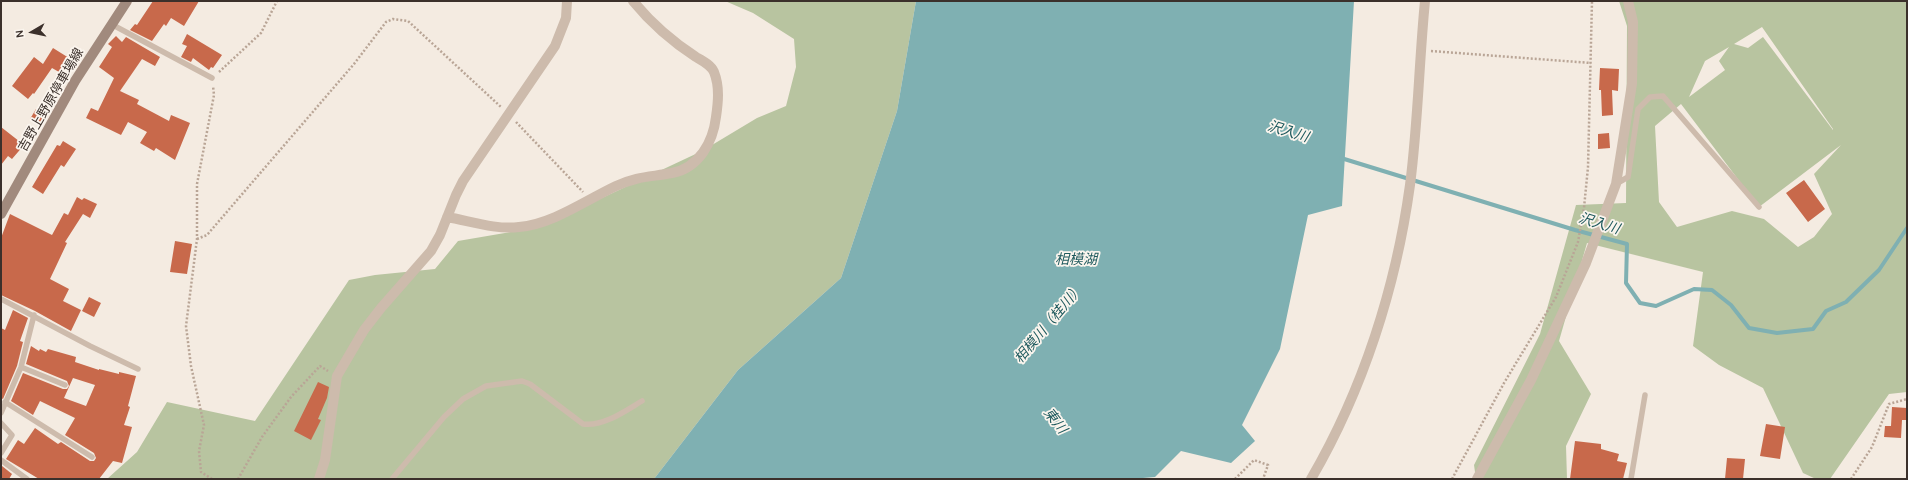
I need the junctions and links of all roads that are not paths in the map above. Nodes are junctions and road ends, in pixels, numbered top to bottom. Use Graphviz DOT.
graph roads {
  1 [pos="127,1"];
  2 [pos="567,1"];
  3 [pos="633,1"];
  4 [pos="1425,1"];
  5 [pos="1628,1"];
  6 [pos="111,24"];
  7 [pos="212,78"];
  8 [pos="1616,184"];
  9 [pos="1759,207"];
  10 [pos="1,214"];
  11 [pos="448,216"];
  12 [pos="1,299"];
  13 [pos="34,315"];
  14 [pos="21,367"];
  15 [pos="138,369"];
  16 [pos="65,385"];
  17 [pos="1645,395"];
  18 [pos="642,401"];
  19 [pos="5,402"];
  20 [pos="1,412"];
  21 [pos="1,423"];
  22 [pos="1,453"];
  23 [pos="92,457"];
  24 [pos="1,460"];
  25 [pos="27,479"];
  26 [pos="319,479"];
  27 [pos="392,479"];
  28 [pos="1310,479"];
  29 [pos="1477,479"];
  30 [pos="1631,479"];
  1 -- 6 [label="main road, 吉野上野原停車場線"];
  2 -- 11 [label="street"];
  3 -- 11 [label="street"];
  4 -- 28 [label="street"];
  5 -- 8 [label="street"];
  6 -- 7 [label="lane"];
  6 -- 10 [label="main road, 吉野上野原停車場線"];
  8 -- 9 [label="lane"];
  8 -- 29 [label="street"];
  11 -- 26 [label="street"];
  12 -- 13 [label="lane"];
  13 -- 14 [label="lane"];
  13 -- 15 [label="lane"];
  14 -- 16 [label="lane"];
  14 -- 19 [label="lane"];
  17 -- 30 [label="lane"];
  18 -- 27 [label="lane"];
  19 -- 20 [label="lane"];
  19 -- 23 [label="lane"];
  21 -- 22 [label="lane"];
  24 -- 25 [label="lane"];
}
